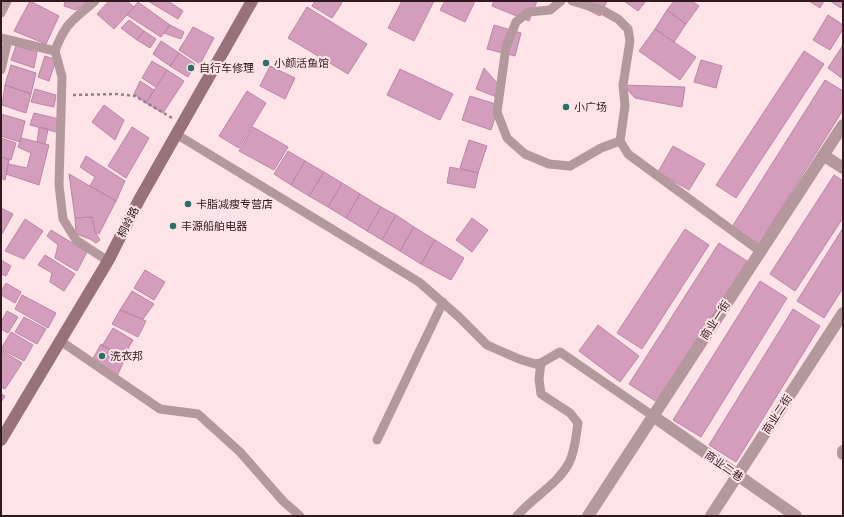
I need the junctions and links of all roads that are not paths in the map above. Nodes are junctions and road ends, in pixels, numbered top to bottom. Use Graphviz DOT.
graph roads {
  1 [pos="7,1"];
  2 [pos="95,1"];
  3 [pos="252,1"];
  4 [pos="561,1"];
  5 [pos="572,1"];
  6 [pos="1,13"];
  7 [pos="4,39"];
  8 [pos="55,52"];
  9 [pos="1,70"];
  10 [pos="843,124"];
  11 [pos="180,129"];
  12 [pos="620,141"];
  13 [pos="823,155"];
  14 [pos="843,168"];
  15 [pos="760,251"];
  16 [pos="108,261"];
  17 [pos="443,302"];
  18 [pos="843,313"];
  19 [pos="838,331"];
  20 [pos="59,340"];
  21 [pos="541,363"];
  22 [pos="653,416"];
  23 [pos="1,440"];
  24 [pos="377,440"];
  25 [pos="738,476"];
  26 [pos="300,516"];
  27 [pos="517,516"];
  28 [pos="588,516"];
  29 [pos="711,516"];
  30 [pos="796,516"];
  1 -- 6 [label="lane"];
  2 -- 8 [label="lane"];
  3 -- 11 [label="main road, 桐岭路"];
  4 -- 12 [label="lane"];
  5 -- 12 [label="lane"];
  7 -- 8 [label="lane"];
  7 -- 9 [label="lane"];
  8 -- 16 [label="lane"];
  10 -- 13 [label="street, 商业一街"];
  11 -- 16 [label="main road, 桐岭路"];
  11 -- 17 [label="lane"];
  12 -- 15 [label="lane"];
  13 -- 14 [label="street"];
  13 -- 15 [label="street, 商业一街"];
  15 -- 22 [label="street, 商业一街"];
  16 -- 20 [label="main road, 桐岭路"];
  17 -- 21 [label="lane"];
  17 -- 24 [label="lane"];
  18 -- 19 [label="street, 商业二街"];
  19 -- 25 [label="street, 商业二街"];
  20 -- 23 [label="main road, 桐岭路"];
  20 -- 26 [label="lane"];
  21 -- 22 [label="lane"];
  21 -- 27 [label="lane"];
  22 -- 25 [label="street, 商业二巷"];
  22 -- 28 [label="street, 商业一街"];
  25 -- 29 [label="street, 商业二街"];
  25 -- 30 [label="street, 商业二巷"];
}
